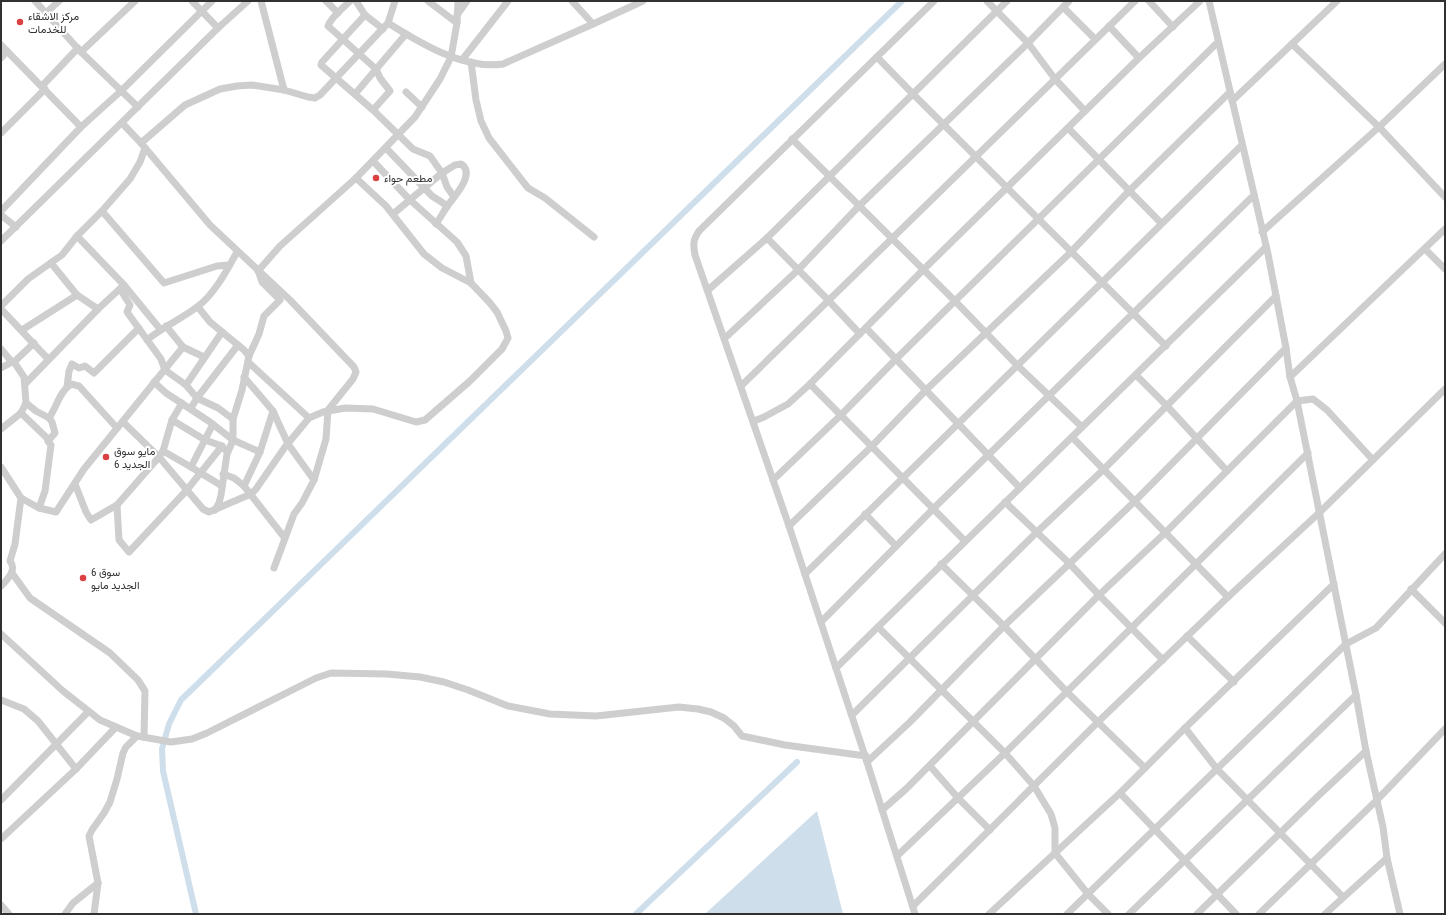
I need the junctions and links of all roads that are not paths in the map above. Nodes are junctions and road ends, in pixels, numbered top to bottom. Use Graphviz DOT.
graph roads {
  1 [pos="35,1"];
  2 [pos="59,1"];
  3 [pos="135,1"];
  4 [pos="192,1"];
  5 [pos="212,1"];
  6 [pos="248,1"];
  7 [pos="261,1"];
  8 [pos="326,1"];
  9 [pos="350,1"];
  10 [pos="356,1"];
  11 [pos="394,1"];
  12 [pos="428,1"];
  13 [pos="458,1"];
  14 [pos="467,1"];
  15 [pos="508,1"];
  16 [pos="572,1"];
  17 [pos="643,1"];
  18 [pos="934,1"];
  19 [pos="987,1"];
  20 [pos="1007,1"];
  21 [pos="1069,1"];
  22 [pos="1135,1"];
  23 [pos="1149,1"];
  24 [pos="1200,1"];
  25 [pos="1209,1"];
  26 [pos="1336,1"];
  27 [pos="1063,7"];
  28 [pos="202,11"];
  29 [pos="997,11"];
  30 [pos="46,13"];
  31 [pos="338,13"];
  32 [pos="365,15"];
  33 [pos="457,15"];
  34 [pos="457,23"];
  35 [pos="593,24"];
  36 [pos="385,26"];
  37 [pos="1109,26"];
  38 [pos="1173,27"];
  39 [pos="218,28"];
  40 [pos="406,34"];
  41 [pos="343,39"];
  42 [pos="1095,39"];
  43 [pos="1218,42"];
  44 [pos="1028,43"];
  45 [pos="1292,44"];
  46 [pos="1,45"];
  47 [pos="80,50"];
  48 [pos="8,51"];
  49 [pos="360,54"];
  50 [pos="451,57"];
  51 [pos="877,57"];
  52 [pos="1,58"];
  53 [pos="1139,58"];
  54 [pos="462,60"];
  55 [pos="471,62"];
  56 [pos="1445,64"];
  57 [pos="376,69"];
  58 [pos="336,78"];
  59 [pos="1055,79"];
  60 [pos="43,88"];
  61 [pos="284,90"];
  62 [pos="121,91"];
  63 [pos="406,92"];
  64 [pos="1230,92"];
  65 [pos="355,94"];
  66 [pos="913,94"];
  67 [pos="1232,101"];
  68 [pos="138,107"];
  69 [pos="422,107"];
  70 [pos="373,110"];
  71 [pos="1085,111"];
  72 [pos="122,122"];
  73 [pos="944,125"];
  74 [pos="81,127"];
  75 [pos="1380,127"];
  76 [pos="1068,128"];
  77 [pos="1,133"];
  78 [pos="399,135"];
  79 [pos="792,139"];
  80 [pos="1242,145"];
  81 [pos="143,146"];
  82 [pos="386,148"];
  83 [pos="976,156"];
  84 [pos="1098,159"];
  85 [pos="373,161"];
  86 [pos="442,173"];
  87 [pos="830,176"];
  88 [pos="356,178"];
  89 [pos="1008,187"];
  90 [pos="425,188"];
  91 [pos="1129,191"];
  92 [pos="1254,195"];
  93 [pos="454,197"];
  94 [pos="1445,197"];
  95 [pos="409,199"];
  96 [pos="859,206"];
  97 [pos="447,207"];
  98 [pos="1,211"];
  99 [pos="102,212"];
  100 [pos="393,214"];
  101 [pos="1,215"];
  102 [pos="1039,220"];
  103 [pos="1161,223"];
  104 [pos="436,224"];
  105 [pos="16,227"];
  106 [pos="1445,230"];
  107 [pos="1262,232"];
  108 [pos="78,236"];
  109 [pos="594,236"];
  110 [pos="767,238"];
  111 [pos="891,238"];
  112 [pos="1,241"];
  113 [pos="1266,247"];
  114 [pos="1425,249"];
  115 [pos="237,252"];
  116 [pos="1071,252"];
  117 [pos="51,263"];
  118 [pos="230,265"];
  119 [pos="1445,269"];
  120 [pos="798,270"];
  121 [pos="923,270"];
  122 [pos="258,271"];
  123 [pos="1102,282"];
  124 [pos="471,283"];
  125 [pos="122,287"];
  126 [pos="708,290"];
  127 [pos="77,295"];
  128 [pos="1276,296"];
  129 [pos="829,300"];
  130 [pos="955,301"];
  131 [pos="198,307"];
  132 [pos="1,308"];
  133 [pos="98,309"];
  134 [pos="1134,314"];
  135 [pos="139,328"];
  136 [pos="163,328"];
  137 [pos="866,328"];
  138 [pos="22,330"];
  139 [pos="222,332"];
  140 [pos="986,333"];
  141 [pos="860,334"];
  142 [pos="725,338"];
  143 [pos="147,340"];
  144 [pos="34,343"];
  145 [pos="238,345"];
  146 [pos="1166,346"];
  147 [pos="183,348"];
  148 [pos="1286,348"];
  149 [pos="1,349"];
  150 [pos="204,357"];
  151 [pos="48,359"];
  152 [pos="249,359"];
  153 [pos="895,360"];
  154 [pos="13,362"];
  155 [pos="1017,365"];
  156 [pos="1,368"];
  157 [pos="165,370"];
  158 [pos="1136,375"];
  159 [pos="244,377"];
  160 [pos="1290,377"];
  161 [pos="154,382"];
  162 [pos="24,384"];
  163 [pos="810,384"];
  164 [pos="186,385"];
  165 [pos="741,386"];
  166 [pos="66,387"];
  167 [pos="1445,389"];
  168 [pos="926,390"];
  169 [pos="1050,396"];
  170 [pos="197,398"];
  171 [pos="1297,401"];
  172 [pos="26,403"];
  173 [pos="182,404"];
  174 [pos="1166,405"];
  175 [pos="191,408"];
  176 [pos="328,410"];
  177 [pos="273,411"];
  178 [pos="21,413"];
  179 [pos="842,415"];
  180 [pos="49,418"];
  181 [pos="309,418"];
  182 [pos="233,419"];
  183 [pos="172,420"];
  184 [pos="123,422"];
  185 [pos="754,422"];
  186 [pos="958,423"];
  187 [pos="213,424"];
  188 [pos="1082,427"];
  189 [pos="117,428"];
  190 [pos="1,429"];
  191 [pos="1072,437"];
  192 [pos="1197,438"];
  193 [pos="204,440"];
  194 [pos="233,440"];
  195 [pos="48,441"];
  196 [pos="288,444"];
  197 [pos="222,446"];
  198 [pos="872,446"];
  199 [pos="260,452"];
  200 [pos="1308,453"];
  201 [pos="161,454"];
  202 [pos="227,454"];
  203 [pos="988,455"];
  204 [pos="1373,460"];
  205 [pos="191,466"];
  206 [pos="1,467"];
  207 [pos="1104,470"];
  208 [pos="1227,471"];
  209 [pos="200,473"];
  210 [pos="223,474"];
  211 [pos="903,477"];
  212 [pos="314,480"];
  213 [pos="773,480"];
  214 [pos="75,484"];
  215 [pos="222,486"];
  216 [pos="244,486"];
  217 [pos="1020,488"];
  218 [pos="186,491"];
  219 [pos="251,494"];
  220 [pos="21,498"];
  221 [pos="1005,502"];
  222 [pos="1134,502"];
  223 [pos="117,505"];
  224 [pos="40,508"];
  225 [pos="934,509"];
  226 [pos="214,510"];
  227 [pos="1320,512"];
  228 [pos="865,514"];
  229 [pos="789,526"];
  230 [pos="1037,532"];
  231 [pos="1166,532"];
  232 [pos="284,537"];
  233 [pos="965,541"];
  234 [pos="896,546"];
  235 [pos="1445,554"];
  236 [pos="1069,563"];
  237 [pos="941,564"];
  238 [pos="1196,564"];
  239 [pos="274,568"];
  240 [pos="12,573"];
  241 [pos="805,574"];
  242 [pos="1334,584"];
  243 [pos="1,586"];
  244 [pos="1411,589"];
  245 [pos="1098,595"];
  246 [pos="973,596"];
  247 [pos="1228,597"];
  248 [pos="821,622"];
  249 [pos="1445,623"];
  250 [pos="1004,626"];
  251 [pos="878,627"];
  252 [pos="1131,628"];
  253 [pos="1,634"];
  254 [pos="1187,636"];
  255 [pos="1346,644"];
  256 [pos="910,659"];
  257 [pos="1034,659"];
  258 [pos="1163,660"];
  259 [pos="836,668"];
  260 [pos="1234,682"];
  261 [pos="942,689"];
  262 [pos="1066,692"];
  263 [pos="1356,695"];
  264 [pos="1,700"];
  265 [pos="88,712"];
  266 [pos="852,715"];
  267 [pos="1099,721"];
  268 [pos="973,722"];
  269 [pos="116,728"];
  270 [pos="1185,728"];
  271 [pos="1445,729"];
  272 [pos="140,736"];
  273 [pos="56,744"];
  274 [pos="1366,751"];
  275 [pos="1005,753"];
  276 [pos="866,759"];
  277 [pos="930,766"];
  278 [pos="1145,768"];
  279 [pos="76,769"];
  280 [pos="1217,769"];
  281 [pos="1034,786"];
  282 [pos="1120,793"];
  283 [pos="958,798"];
  284 [pos="1,800"];
  285 [pos="1377,800"];
  286 [pos="1248,801"];
  287 [pos="882,810"];
  288 [pos="1154,829"];
  289 [pos="990,830"];
  290 [pos="1280,832"];
  291 [pos="1,839"];
  292 [pos="1055,853"];
  293 [pos="897,856"];
  294 [pos="1387,858"];
  295 [pos="1185,861"];
  296 [pos="1310,864"];
  297 [pos="98,883"];
  298 [pos="1088,894"];
  299 [pos="1217,895"];
  300 [pos="1343,897"];
  301 [pos="1,905"];
  302 [pos="913,906"];
  303 [pos="1398,913"];
  304 [pos="9,914"];
  305 [pos="65,914"];
  306 [pos="94,914"];
  307 [pos="915,914"];
  308 [pos="989,914"];
  309 [pos="1067,914"];
  310 [pos="1108,914"];
  311 [pos="1129,914"];
  312 [pos="1198,914"];
  313 [pos="1236,914"];
  314 [pos="1259,914"];
  315 [pos="1325,914"];
  1 -- 30 [label="street"];
  2 -- 30 [label="street"];
  3 -- 47 [label="street"];
  4 -- 28 [label="street"];
  5 -- 28 [label="street"];
  6 -- 39 [label="street"];
  7 -- 61 [label="street"];
  8 -- 31 [label="street"];
  9 -- 31 [label="street"];
  10 -- 32 [label="street"];
  11 -- 36 [label="street"];
  12 -- 34 [label="street"];
  13 -- 33 [label="street"];
  14 -- 33 [label="street"];
  15 -- 54 [label="street"];
  16 -- 35 [label="street"];
  17 -- 35 [label="street"];
  18 -- 51 [label="street"];
  19 -- 29 [label="street"];
  20 -- 29 [label="street"];
  21 -- 27 [label="street"];
  22 -- 37 [label="street"];
  23 -- 38 [label="street"];
  24 -- 38 [label="street"];
  25 -- 43 [label="street"];
  26 -- 45 [label="street"];
  27 -- 42 [label="street"];
  27 -- 44 [label="street"];
  28 -- 39 [label="street"];
  28 -- 62 [label="street"];
  29 -- 44 [label="street"];
  29 -- 66 [label="street"];
  30 -- 47 [label="street"];
  31 -- 41 [label="street"];
  32 -- 36 [label="street"];
  32 -- 41 [label="street"];
  33 -- 34 [label="street"];
  34 -- 50 [label="street"];
  35 -- 55 [label="street"];
  36 -- 40 [label="street"];
  36 -- 49 [label="street"];
  37 -- 42 [label="street"];
  37 -- 53 [label="street"];
  38 -- 53 [label="street"];
  39 -- 68 [label="street"];
  40 -- 50 [label="street"];
  40 -- 57 [label="street"];
  41 -- 49 [label="street"];
  41 -- 58 [label="street"];
  42 -- 59 [label="street"];
  43 -- 64 [label="street"];
  43 -- 84 [label="street"];
  44 -- 59 [label="street"];
  44 -- 73 [label="street"];
  45 -- 67 [label="street"];
  45 -- 75 [label="street"];
  46 -- 48 [label="street"];
  47 -- 60 [label="street"];
  47 -- 62 [label="street"];
  48 -- 52 [label="street"];
  48 -- 60 [label="street"];
  49 -- 57 [label="street"];
  49 -- 58 [label="street"];
  50 -- 54 [label="street"];
  50 -- 69 [label="street"];
  51 -- 66 [label="street"];
  51 -- 79 [label="street"];
  53 -- 71 [label="street"];
  54 -- 55 [label="street"];
  55 -- 109 [label="street"];
  56 -- 75 [label="street"];
  57 -- 65 [label="street"];
  57 -- 70 [label="street"];
  58 -- 61 [label="street"];
  58 -- 65 [label="street"];
  59 -- 71 [label="street"];
  59 -- 83 [label="street"];
  60 -- 74 [label="street"];
  60 -- 77 [label="street"];
  61 -- 81 [label="street"];
  62 -- 68 [label="street"];
  62 -- 74 [label="street"];
  63 -- 69 [label="street"];
  64 -- 67 [label="street"];
  64 -- 91 [label="street"];
  65 -- 70 [label="street"];
  66 -- 73 [label="street"];
  66 -- 87 [label="street"];
  67 -- 80 [label="street"];
  68 -- 72 [label="street"];
  69 -- 78 [label="street"];
  70 -- 78 [label="street"];
  71 -- 76 [label="street"];
  72 -- 81 [label="street"];
  72 -- 105 [label="street"];
  73 -- 83 [label="street"];
  73 -- 96 [label="street"];
  74 -- 98 [label="street"];
  75 -- 94 [label="street"];
  75 -- 107 [label="street"];
  76 -- 84 [label="street"];
  76 -- 89 [label="street"];
  78 -- 82 [label="street"];
  78 -- 86 [label="street"];
  79 -- 87 [label="street"];
  79 -- 126 [label="street"];
  80 -- 92 [label="street"];
  80 -- 103 [label="street"];
  81 -- 99 [label="street"];
  81 -- 115 [label="street"];
  82 -- 85 [label="street"];
  82 -- 90 [label="street"];
  83 -- 89 [label="street"];
  83 -- 111 [label="street"];
  84 -- 91 [label="street"];
  84 -- 102 [label="street"];
  85 -- 88 [label="street"];
  85 -- 95 [label="street"];
  86 -- 90 [label="street"];
  86 -- 93 [label="street"];
  86 -- 93 [label="street"];
  87 -- 96 [label="street"];
  87 -- 110 [label="street"];
  88 -- 100 [label="street"];
  88 -- 122 [label="street"];
  89 -- 102 [label="street"];
  89 -- 121 [label="street"];
  90 -- 95 [label="street"];
  90 -- 97 [label="street"];
  91 -- 103 [label="street"];
  91 -- 116 [label="street"];
  92 -- 107 [label="street"];
  92 -- 134 [label="street"];
  93 -- 97 [label="street"];
  95 -- 100 [label="street"];
  95 -- 104 [label="street"];
  96 -- 111 [label="street"];
  96 -- 120 [label="street"];
  97 -- 104 [label="street"];
  99 -- 108 [label="street"];
  99 -- 118 [label="street"];
  100 -- 124 [label="street"];
  101 -- 105 [label="street"];
  102 -- 116 [label="street"];
  102 -- 130 [label="street"];
  103 -- 123 [label="street"];
  104 -- 124 [label="street"];
  105 -- 112 [label="street"];
  106 -- 114 [label="street"];
  107 -- 113 [label="street"];
  108 -- 117 [label="street"];
  108 -- 125 [label="street"];
  110 -- 120 [label="street"];
  110 -- 126 [label="street"];
  111 -- 121 [label="street"];
  111 -- 129 [label="street"];
  113 -- 128 [label="street"];
  113 -- 146 [label="street"];
  114 -- 119 [label="street"];
  114 -- 160 [label="street"];
  115 -- 118 [label="street"];
  115 -- 122 [label="street"];
  116 -- 123 [label="street"];
  116 -- 140 [label="street"];
  117 -- 127 [label="street"];
  117 -- 132 [label="street"];
  118 -- 131 [label="street"];
  120 -- 129 [label="street"];
  120 -- 142 [label="street"];
  121 -- 130 [label="street"];
  121 -- 137 [label="street"];
  122 -- 152 [label="street"];
  122 -- 176 [label="street"];
  123 -- 134 [label="street"];
  123 -- 155 [label="street"];
  124 -- 176 [label="street"];
  125 -- 133 [label="street"];
  125 -- 135 [label="street"];
  125 -- 136 [label="street"];
  126 -- 142 [label="street"];
  127 -- 133 [label="street"];
  127 -- 138 [label="street"];
  128 -- 148 [label="street"];
  128 -- 174 [label="street"];
  129 -- 141 [label="street"];
  129 -- 165 [label="street"];
  130 -- 140 [label="street"];
  130 -- 153 [label="street"];
  131 -- 136 [label="street"];
  131 -- 139 [label="street"];
  132 -- 138 [label="street"];
  133 -- 151 [label="street"];
  134 -- 146 [label="street"];
  134 -- 169 [label="street"];
  135 -- 143 [label="street"];
  135 -- 166 [label="street"];
  136 -- 143 [label="street"];
  136 -- 147 [label="street"];
  137 -- 141 [label="street"];
  137 -- 153 [label="street"];
  138 -- 144 [label="street"];
  139 -- 145 [label="street"];
  139 -- 150 [label="street"];
  140 -- 155 [label="street"];
  140 -- 168 [label="street"];
  141 -- 163 [label="street"];
  142 -- 165 [label="street"];
  143 -- 157 [label="street"];
  144 -- 151 [label="street"];
  144 -- 154 [label="street"];
  145 -- 152 [label="street"];
  145 -- 170 [label="street"];
  146 -- 158 [label="street"];
  147 -- 150 [label="street"];
  147 -- 157 [label="street"];
  148 -- 160 [label="street"];
  148 -- 192 [label="street"];
  149 -- 154 [label="street"];
  150 -- 164 [label="street"];
  151 -- 162 [label="street"];
  152 -- 159 [label="street"];
  152 -- 181 [label="street"];
  153 -- 168 [label="street"];
  153 -- 179 [label="street"];
  154 -- 156 [label="street"];
  154 -- 162 [label="street"];
  155 -- 169 [label="street"];
  155 -- 186 [label="street"];
  157 -- 161 [label="street"];
  157 -- 164 [label="street"];
  158 -- 174 [label="street"];
  158 -- 188 [label="street"];
  159 -- 177 [label="street"];
  159 -- 182 [label="street"];
  160 -- 171 [label="street"];
  161 -- 173 [label="street"];
  161 -- 184 [label="street"];
  162 -- 172 [label="street"];
  163 -- 179 [label="street"];
  163 -- 185 [label="street"];
  164 -- 170 [label="street"];
  165 -- 185 [label="street"];
  166 -- 180 [label="street"];
  166 -- 189 [label="street"];
  167 -- 204 [label="street"];
  168 -- 186 [label="street"];
  168 -- 198 [label="street"];
  169 -- 188 [label="street"];
  169 -- 203 [label="street"];
  170 -- 175 [label="street"];
  170 -- 182 [label="street"];
  171 -- 200 [label="street"];
  171 -- 204 [label="street"];
  171 -- 208 [label="street"];
  172 -- 178 [label="street"];
  172 -- 180 [label="street"];
  173 -- 175 [label="street"];
  173 -- 183 [label="street"];
  174 -- 192 [label="street"];
  174 -- 207 [label="street"];
  175 -- 187 [label="street"];
  176 -- 181 [label="street"];
  176 -- 212 [label="street"];
  177 -- 196 [label="street"];
  177 -- 199 [label="street"];
  178 -- 190 [label="street"];
  178 -- 195 [label="street"];
  179 -- 198 [label="street"];
  179 -- 213 [label="street"];
  180 -- 195 [label="street"];
  181 -- 196 [label="street"];
  182 -- 194 [label="street"];
  183 -- 193 [label="street"];
  183 -- 201 [label="street"];
  184 -- 189 [label="street"];
  184 -- 201 [label="street"];
  185 -- 213 [label="street"];
  186 -- 203 [label="street"];
  186 -- 211 [label="street"];
  187 -- 193 [label="street"];
  187 -- 194 [label="street"];
  188 -- 191 [label="street"];
  189 -- 214 [label="street"];
  191 -- 207 [label="street"];
  191 -- 217 [label="street"];
  192 -- 208 [label="street"];
  192 -- 222 [label="street"];
  193 -- 197 [label="street"];
  193 -- 205 [label="street"];
  194 -- 199 [label="street"];
  194 -- 202 [label="street"];
  195 -- 224 [label="street"];
  196 -- 212 [label="street"];
  196 -- 219 [label="street"];
  197 -- 202 [label="street"];
  197 -- 209 [label="street"];
  198 -- 211 [label="street"];
  198 -- 229 [label="street"];
  199 -- 216 [label="street"];
  200 -- 227 [label="street"];
  200 -- 238 [label="street"];
  201 -- 205 [label="street"];
  201 -- 218 [label="street"];
  201 -- 223 [label="street"];
  202 -- 210 [label="street"];
  203 -- 217 [label="street"];
  203 -- 225 [label="street"];
  204 -- 227 [label="street"];
  205 -- 209 [label="street"];
  206 -- 220 [label="street"];
  207 -- 222 [label="street"];
  207 -- 230 [label="street"];
  208 -- 231 [label="street"];
  209 -- 215 [label="street"];
  209 -- 218 [label="street"];
  210 -- 215 [label="street"];
  210 -- 216 [label="street"];
  211 -- 225 [label="street"];
  211 -- 228 [label="street"];
  212 -- 232 [label="street"];
  213 -- 229 [label="street"];
  214 -- 223 [label="street"];
  214 -- 224 [label="street"];
  215 -- 226 [label="street"];
  216 -- 219 [label="street"];
  217 -- 221 [label="street"];
  218 -- 223 [label="street"];
  218 -- 226 [label="street"];
  219 -- 226 [label="street"];
  219 -- 232 [label="street"];
  220 -- 224 [label="street"];
  220 -- 240 [label="street"];
  221 -- 230 [label="street"];
  221 -- 233 [label="street"];
  222 -- 231 [label="street"];
  222 -- 236 [label="street"];
  225 -- 233 [label="street"];
  225 -- 234 [label="street"];
  227 -- 242 [label="street"];
  227 -- 247 [label="street"];
  228 -- 234 [label="street"];
  228 -- 241 [label="street"];
  229 -- 241 [label="street"];
  230 -- 236 [label="street"];
  230 -- 246 [label="street"];
  231 -- 238 [label="street"];
  231 -- 245 [label="street"];
  232 -- 239 [label="street"];
  233 -- 237 [label="street"];
  234 -- 248 [label="street"];
  235 -- 244 [label="street"];
  236 -- 245 [label="street"];
  236 -- 250 [label="street"];
  237 -- 246 [label="street"];
  237 -- 251 [label="street"];
  238 -- 247 [label="street"];
  238 -- 252 [label="street"];
  240 -- 243 [label="street"];
  240 -- 272 [label="street"];
  241 -- 248 [label="street"];
  242 -- 255 [label="street"];
  242 -- 260 [label="street"];
  244 -- 249 [label="street"];
  244 -- 255 [label="street"];
  245 -- 252 [label="street"];
  245 -- 257 [label="street"];
  246 -- 250 [label="street"];
  246 -- 256 [label="street"];
  247 -- 254 [label="street"];
  248 -- 259 [label="street"];
  250 -- 257 [label="street"];
  250 -- 261 [label="street"];
  251 -- 256 [label="street"];
  251 -- 259 [label="street"];
  252 -- 258 [label="street"];
  252 -- 262 [label="street"];
  253 -- 265 [label="street"];
  254 -- 258 [label="street"];
  254 -- 260 [label="street"];
  255 -- 263 [label="street"];
  255 -- 280 [label="street"];
  256 -- 261 [label="street"];
  256 -- 266 [label="street"];
  257 -- 262 [label="street"];
  257 -- 268 [label="street"];
  258 -- 267 [label="street"];
  259 -- 266 [label="street"];
  260 -- 270 [label="street"];
  261 -- 268 [label="street"];
  261 -- 276 [label="street"];
  262 -- 267 [label="street"];
  262 -- 275 [label="street"];
  263 -- 274 [label="street"];
  263 -- 286 [label="street"];
  264 -- 273 [label="street"];
  265 -- 269 [label="street"];
  265 -- 273 [label="street"];
  266 -- 276 [label="street"];
  267 -- 278 [label="street"];
  267 -- 281 [label="street"];
  268 -- 275 [label="street"];
  268 -- 277 [label="street"];
  269 -- 272 [label="street"];
  269 -- 279 [label="street"];
  270 -- 278 [label="street"];
  270 -- 280 [label="street"];
  271 -- 285 [label="street"];
  272 -- 276 [label="street"];
  272 -- 297 [label="street"];
  273 -- 279 [label="street"];
  273 -- 284 [label="street"];
  274 -- 285 [label="street"];
  274 -- 290 [label="street"];
  275 -- 281 [label="street"];
  275 -- 283 [label="street"];
  276 -- 287 [label="street"];
  277 -- 283 [label="street"];
  277 -- 287 [label="street"];
  278 -- 282 [label="street"];
  279 -- 291 [label="street"];
  280 -- 286 [label="street"];
  280 -- 288 [label="street"];
  281 -- 289 [label="street"];
  281 -- 292 [label="street"];
  282 -- 288 [label="street"];
  282 -- 292 [label="street"];
  283 -- 289 [label="street"];
  283 -- 293 [label="street"];
  285 -- 294 [label="street"];
  285 -- 296 [label="street"];
  286 -- 290 [label="street"];
  286 -- 295 [label="street"];
  287 -- 293 [label="street"];
  288 -- 295 [label="street"];
  288 -- 298 [label="street"];
  289 -- 302 [label="street"];
  290 -- 296 [label="street"];
  290 -- 299 [label="street"];
  292 -- 298 [label="street"];
  292 -- 308 [label="street"];
  293 -- 302 [label="street"];
  294 -- 300 [label="street"];
  294 -- 303 [label="street"];
  295 -- 299 [label="street"];
  295 -- 311 [label="street"];
  296 -- 300 [label="street"];
  296 -- 314 [label="street"];
  297 -- 305 [label="street"];
  297 -- 306 [label="street"];
  298 -- 309 [label="street"];
  298 -- 310 [label="street"];
  299 -- 312 [label="street"];
  299 -- 313 [label="street"];
  300 -- 315 [label="street"];
  301 -- 304 [label="street"];
  302 -- 307 [label="street"];
}
